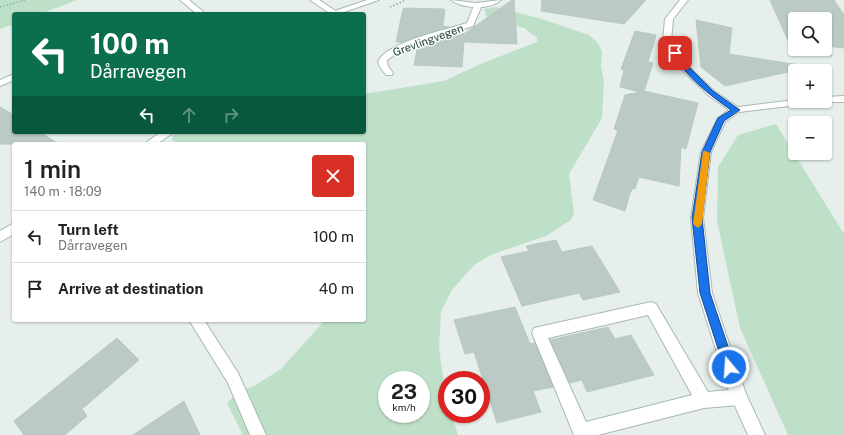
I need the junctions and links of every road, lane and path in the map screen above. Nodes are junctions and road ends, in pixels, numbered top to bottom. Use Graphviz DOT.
graph roads {
  1 [pos="25,0"];
  2 [pos="184,0"];
  3 [pos="314,0"];
  4 [pos="375,0"];
  5 [pos="455,0"];
  6 [pos="497,0"];
  7 [pos="684,0"];
  8 [pos="478,5"];
  9 [pos="0,7"];
  10 [pos="199,12"];
  11 [pos="331,12"];
  12 [pos="335,12"];
  13 [pos="389,73"];
  14 [pos="12,78"];
  15 [pos="0,83"];
  16 [pos="844,99"];
  17 [pos="832,100"];
  18 [pos="788,104"];
  19 [pos="736,110"];
  20 [pos="166,134"];
  21 [pos="152,142"];
  22 [pos="12,229"];
  23 [pos="0,237"];
  24 [pos="197,322"];
  25 [pos="739,397"];
  26 [pos="704,400"];
  27 [pos="582,433"];
  28 [pos="258,435"];
  29 [pos="757,435"];
  1 -- 9 [label="path"];
  2 -- 10 [label="street"];
  3 -- 11 [label="street"];
  4 -- 12 [label="street"];
  5 -- 8 [label="street, Grevlingvegen"];
  6 -- 8 [label="street, Grevlingvegen"];
  7 -- 19 [label="street"];
  8 -- 13 [label="street, Grevlingvegen"];
  14 -- 15 [label="street"];
  16 -- 17 [label="street"];
  18 -- 19 [label="street"];
  19 -- 25 [label="street"];
  20 -- 21 [label="street"];
  22 -- 23 [label="street"];
  24 -- 28 [label="street"];
  25 -- 26 [label="street"];
  25 -- 29 [label="street"];
  26 -- 27 [label="street"];
  26 -- 27 [label="street"];
}
